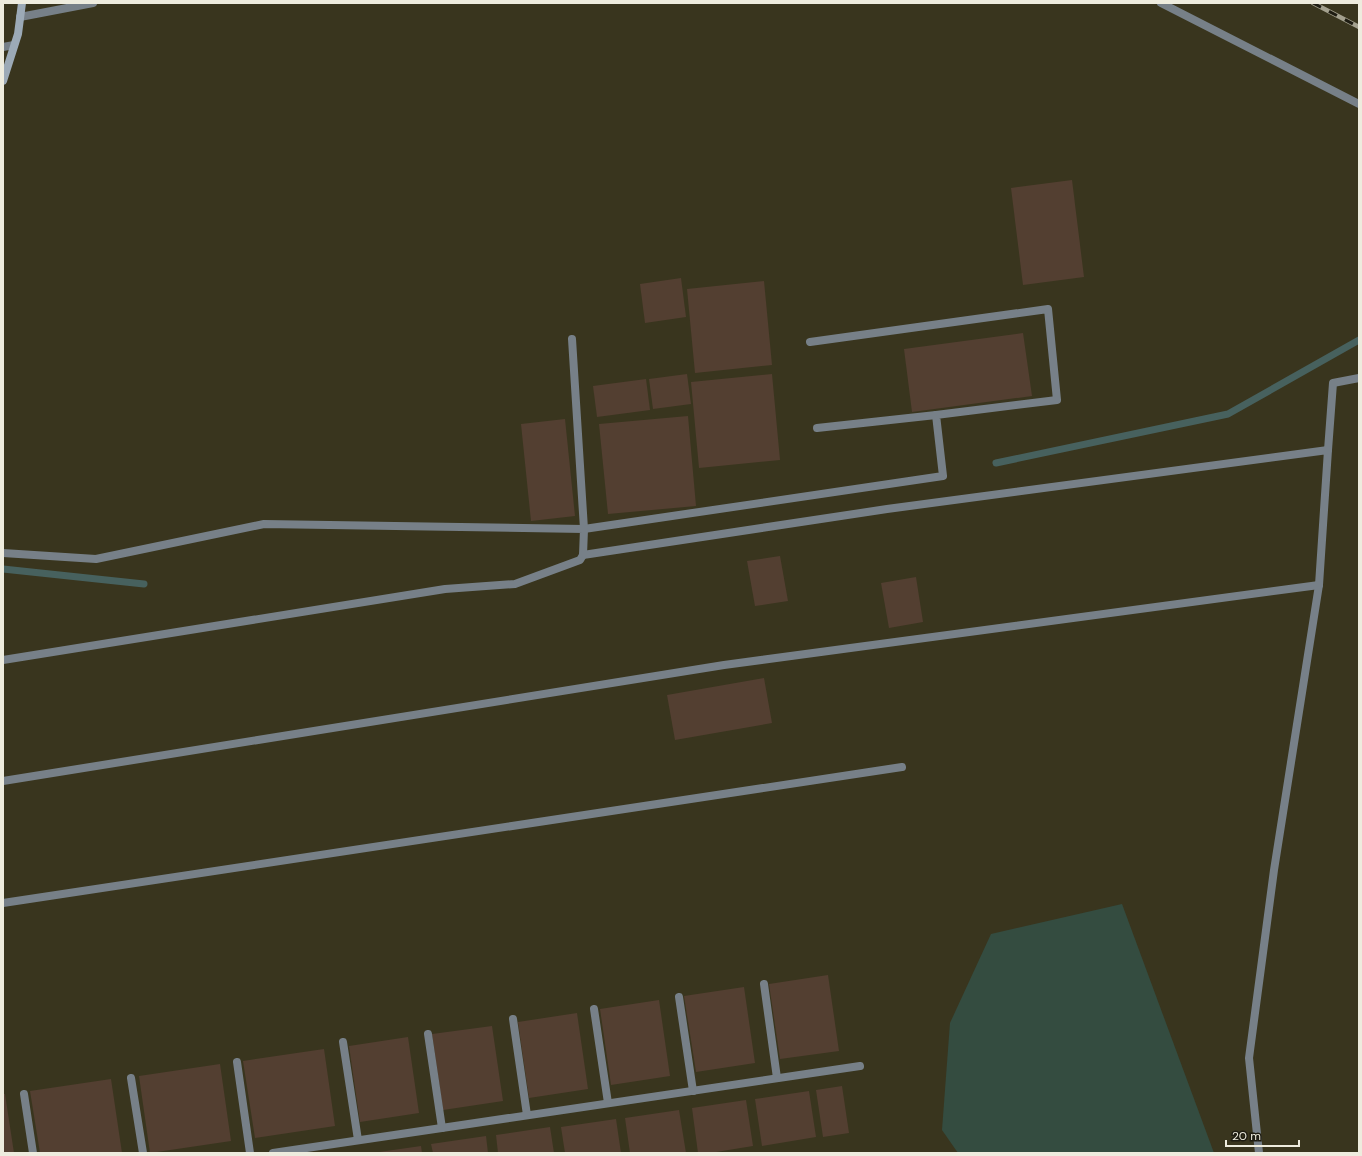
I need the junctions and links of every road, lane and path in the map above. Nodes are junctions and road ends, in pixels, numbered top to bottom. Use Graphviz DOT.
graph roads {
  1 [pos="22,3"];
  2 [pos="93,3"];
  3 [pos="1161,3"];
  4 [pos="20,17"];
  5 [pos="14,45"];
  6 [pos="3,46"];
  7 [pos="3,81"];
  8 [pos="1359,104"];
  9 [pos="572,339"];
  10 [pos="810,342"];
  11 [pos="1359,378"];
  12 [pos="936,414"];
  13 [pos="817,428"];
  14 [pos="1328,450"];
  15 [pos="584,529"];
  16 [pos="3,553"];
  17 [pos="583,555"];
  18 [pos="1319,585"];
  19 [pos="3,660"];
  20 [pos="902,767"];
  21 [pos="3,781"];
  22 [pos="3,903"];
  23 [pos="764,984"];
  24 [pos="679,996"];
  25 [pos="594,1009"];
  26 [pos="513,1019"];
  27 [pos="428,1034"];
  28 [pos="343,1042"];
  29 [pos="236,1062"];
  30 [pos="860,1066"];
  31 [pos="132,1078"];
  32 [pos="778,1078"];
  33 [pos="693,1091"];
  34 [pos="24,1094"];
  35 [pos="608,1103"];
  36 [pos="527,1115"];
  37 [pos="442,1128"];
  38 [pos="358,1140"];
  39 [pos="33,1153"];
  40 [pos="143,1153"];
  41 [pos="250,1153"];
  42 [pos="273,1153"];
  43 [pos="1259,1153"];
  1 -- 4 [label="street"];
  2 -- 4 [label="street"];
  3 -- 8 [label="street"];
  4 -- 5 [label="street"];
  5 -- 6 [label="street"];
  5 -- 7 [label="street"];
  9 -- 15 [label="street"];
  10 -- 12 [label="street"];
  11 -- 14 [label="street"];
  12 -- 13 [label="street"];
  12 -- 15 [label="street"];
  14 -- 17 [label="street"];
  14 -- 18 [label="street"];
  15 -- 16 [label="street"];
  15 -- 17 [label="street"];
  17 -- 19 [label="street"];
  18 -- 21 [label="street"];
  18 -- 43 [label="street"];
  20 -- 22 [label="street"];
  23 -- 32 [label="street"];
  24 -- 33 [label="street"];
  25 -- 35 [label="street"];
  26 -- 36 [label="street"];
  27 -- 37 [label="street"];
  28 -- 38 [label="street"];
  29 -- 41 [label="street"];
  30 -- 32 [label="street"];
  31 -- 40 [label="street"];
  32 -- 33 [label="street"];
  33 -- 35 [label="street"];
  34 -- 39 [label="street"];
  35 -- 36 [label="street"];
  36 -- 37 [label="street"];
  37 -- 38 [label="street"];
  38 -- 42 [label="street"];
}
